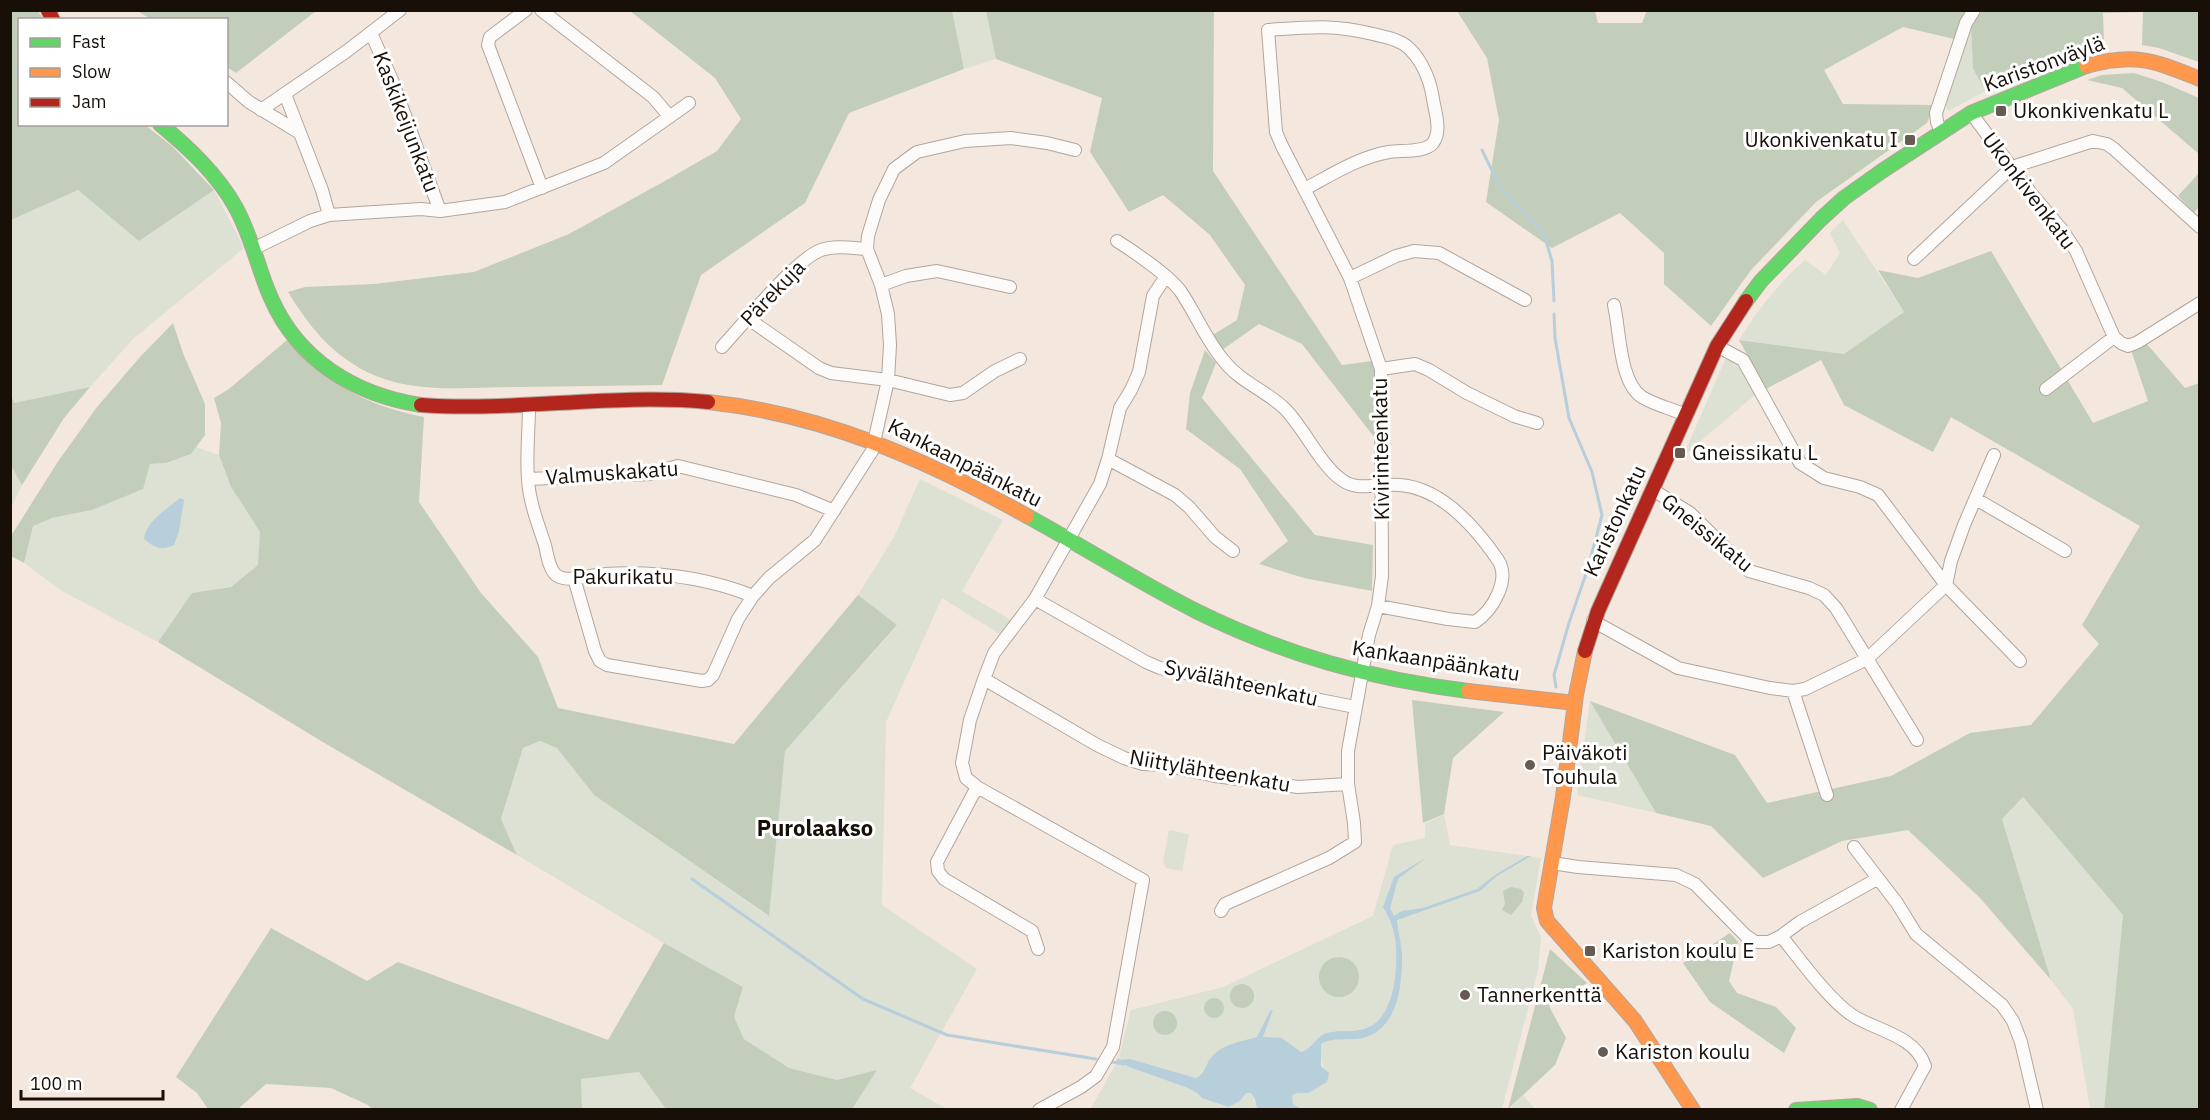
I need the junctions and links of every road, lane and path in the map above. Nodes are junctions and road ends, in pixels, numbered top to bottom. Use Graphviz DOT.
graph roads {
  1 [pos="400,10"];
  2 [pos="526,10"];
  3 [pos="541,10"];
  4 [pos="1974,10"];
  5 [pos="371,33"];
  6 [pos="2199,79"];
  7 [pos="228,84"];
  8 [pos="285,94"];
  9 [pos="689,103"];
  10 [pos="261,110"];
  11 [pos="1971,113"];
  12 [pos="670,117"];
  13 [pos="162,126"];
  14 [pos="1941,132"];
  15 [pos="300,133"];
  16 [pos="1075,150"];
  17 [pos="2012,167"];
  18 [pos="542,188"];
  19 [pos="1305,189"];
  20 [pos="440,211"];
  21 [pos="329,215"];
  22 [pos="2199,227"];
  23 [pos="1116,241"];
  24 [pos="253,249"];
  25 [pos="867,249"];
  26 [pos="1914,259"];
  27 [pos="1166,276"];
  28 [pos="1350,278"];
  29 [pos="881,285"];
  30 [pos="1010,287"];
  31 [pos="1525,300"];
  32 [pos="2199,303"];
  33 [pos="1614,305"];
  34 [pos="747,318"];
  35 [pos="2114,337"];
  36 [pos="1716,346"];
  37 [pos="722,347"];
  38 [pos="1020,359"];
  39 [pos="1381,369"];
  40 [pos="888,380"];
  41 [pos="2046,389"];
  42 [pos="530,406"];
  43 [pos="1686,415"];
  44 [pos="1537,423"];
  45 [pos="874,440"];
  46 [pos="1994,455"];
  47 [pos="1108,459"];
  48 [pos="528,479"];
  49 [pos="1381,486"];
  50 [pos="1653,490"];
  51 [pos="1976,499"];
  52 [pos="834,511"];
  53 [pos="1069,539"];
  54 [pos="1233,551"];
  55 [pos="2066,551"];
  56 [pos="574,578"];
  57 [pos="1946,585"];
  58 [pos="753,596"];
  59 [pos="1035,599"];
  60 [pos="1378,606"];
  61 [pos="1593,621"];
  62 [pos="1867,659"];
  63 [pos="2020,661"];
  64 [pos="1362,673"];
  65 [pos="984,679"];
  66 [pos="1793,691"];
  67 [pos="1575,703"];
  68 [pos="1355,707"];
  69 [pos="1917,740"];
  70 [pos="1348,784"];
  71 [pos="977,787"];
  72 [pos="1827,795"];
  73 [pos="1854,847"];
  74 [pos="1552,862"];
  75 [pos="1877,879"];
  76 [pos="1221,911"];
  77 [pos="1781,936"];
  78 [pos="1038,949"];
  79 [pos="1039,1110"];
  80 [pos="1693,1110"];
  81 [pos="1796,1110"];
  82 [pos="1870,1110"];
  83 [pos="1901,1110"];
  84 [pos="2037,1110"];
  1 -- 5 [label="street, Kaskikeijunkatu"];
  2 -- 18 [label="street"];
  3 -- 12 [label="street"];
  4 -- 14 [label="street"];
  5 -- 8 [label="street, Kaskikeijunkatu"];
  5 -- 20 [label="street, Kaskikeijunkatu"];
  6 -- 11 [label="street, Karistonväylä"];
  7 -- 10 [label="street"];
  8 -- 10 [label="street, Kaskikeijunkatu"];
  8 -- 15 [label="street"];
  9 -- 12 [label="street"];
  10 -- 15 [label="street"];
  11 -- 14 [label="street, Karistonväylä"];
  11 -- 17 [label="street, Ukonkivenkatu"];
  12 -- 18 [label="street"];
  13 -- 24 [label="street, Kankaanpäänkatu"];
  14 -- 36 [label="street, Karistonkatu"];
  15 -- 21 [label="street"];
  16 -- 25 [label="street"];
  17 -- 22 [label="street"];
  17 -- 26 [label="street"];
  17 -- 35 [label="street, Ukonkivenkatu"];
  18 -- 20 [label="street"];
  19 -- 19 [label="street, Kivirinteenkatu"];
  19 -- 28 [label="street, Kivirinteenkatu"];
  20 -- 21 [label="street"];
  21 -- 24 [label="street"];
  23 -- 27 [label="street"];
  24 -- 42 [label="street, Kankaanpäänkatu"];
  25 -- 29 [label="street"];
  25 -- 34 [label="street, Pärekuja"];
  27 -- 47 [label="street"];
  27 -- 49 [label="street"];
  28 -- 31 [label="street"];
  28 -- 39 [label="street, Kivirinteenkatu"];
  29 -- 30 [label="street"];
  29 -- 40 [label="street"];
  32 -- 35 [label="street"];
  33 -- 43 [label="street"];
  34 -- 37 [label="street, Pärekuja"];
  34 -- 40 [label="street"];
  35 -- 41 [label="street"];
  36 -- 43 [label="street, Karistonkatu"];
  36 -- 57 [label="street"];
  38 -- 40 [label="street"];
  39 -- 44 [label="street"];
  39 -- 49 [label="street, Kivirinteenkatu"];
  40 -- 45 [label="street"];
  42 -- 45 [label="street, Kankaanpäänkatu"];
  42 -- 48 [label="street, Pakurikatu"];
  43 -- 50 [label="street, Karistonkatu"];
  45 -- 52 [label="street"];
  45 -- 53 [label="street, Kankaanpäänkatu"];
  46 -- 51 [label="street"];
  47 -- 53 [label="street"];
  47 -- 54 [label="street"];
  48 -- 52 [label="street, Valmuskakatu"];
  48 -- 56 [label="street, Pakurikatu"];
  49 -- 60 [label="street, Kivirinteenkatu"];
  49 -- 60 [label="street"];
  50 -- 61 [label="street, Karistonkatu"];
  50 -- 62 [label="street, Gneissikatu"];
  51 -- 55 [label="street"];
  51 -- 57 [label="street"];
  52 -- 58 [label="street"];
  53 -- 59 [label="street"];
  53 -- 64 [label="street, Kankaanpäänkatu"];
  56 -- 58 [label="street, Pakurikatu"];
  56 -- 58 [label="street"];
  57 -- 62 [label="street"];
  57 -- 63 [label="street"];
  59 -- 65 [label="street"];
  59 -- 68 [label="street, Syvälähteenkatu"];
  60 -- 64 [label="street, Kivirinteenkatu"];
  61 -- 66 [label="street"];
  61 -- 67 [label="street, Karistonkatu"];
  62 -- 66 [label="street"];
  62 -- 69 [label="street, Gneissikatu"];
  64 -- 67 [label="street, Kankaanpäänkatu"];
  64 -- 68 [label="street, Kivirinteenkatu"];
  65 -- 70 [label="street, Niittylähteenkatu"];
  65 -- 71 [label="street"];
  66 -- 72 [label="street"];
  67 -- 74 [label="street, Karistonkatu"];
  68 -- 70 [label="street, Kivirinteenkatu"];
  70 -- 76 [label="street, Kivirinteenkatu"];
  71 -- 78 [label="street"];
  71 -- 79 [label="street"];
  73 -- 75 [label="street"];
  74 -- 77 [label="street"];
  74 -- 80 [label="street, Karistonkatu"];
  75 -- 77 [label="street"];
  75 -- 84 [label="street"];
  77 -- 83 [label="street"];
  81 -- 82 [label="street"];
}
